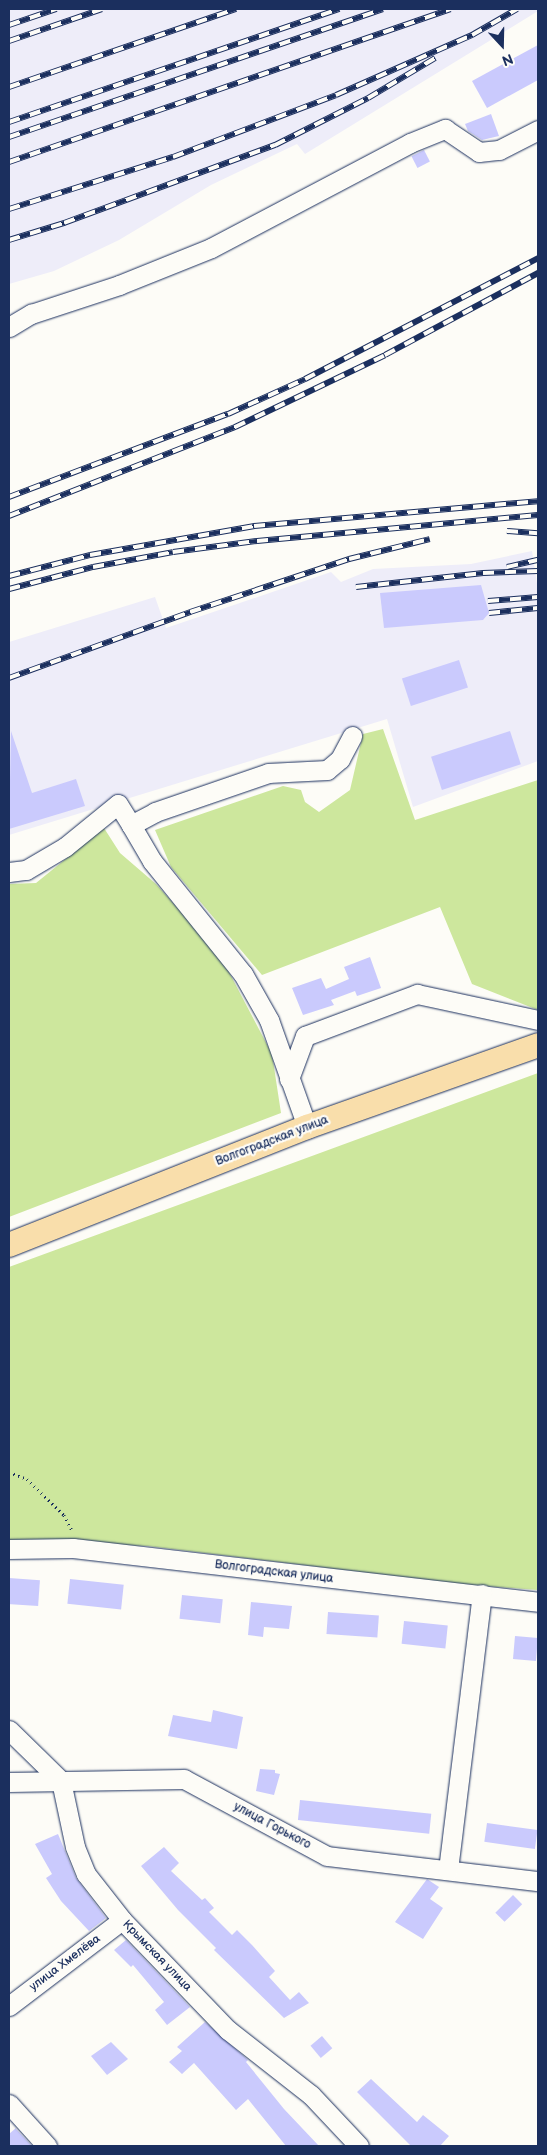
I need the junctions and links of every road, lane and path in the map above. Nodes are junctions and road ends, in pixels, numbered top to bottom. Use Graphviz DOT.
graph roads {
  1 [pos="538,130"];
  2 [pos="9,327"];
  3 [pos="352,736"];
  4 [pos="131,825"];
  5 [pos="9,872"];
  6 [pos="538,1020"];
  7 [pos="538,1045"];
  8 [pos="290,1079"];
  9 [pos="307,1127"];
  10 [pos="9,1245"];
  11 [pos="9,1472"];
  12 [pos="9,1548"];
  13 [pos="82,1549"];
  14 [pos="482,1594"];
  15 [pos="538,1602"];
  16 [pos="9,1730"];
  17 [pos="61,1781"];
  18 [pos="9,1782"];
  19 [pos="448,1870"];
  20 [pos="538,1881"];
  21 [pos="122,1920"];
  22 [pos="9,2006"];
  23 [pos="9,2104"];
  24 [pos="48,2146"];
  25 [pos="359,2146"];
  1 -- 2 [label="street"];
  3 -- 4 [label="street"];
  4 -- 5 [label="street"];
  4 -- 8 [label="street"];
  6 -- 8 [label="street"];
  7 -- 9 [label="main road, Волгоградская улица"];
  8 -- 9 [label="street"];
  9 -- 10 [label="main road, Волгоградская улица"];
  11 -- 13 [label="path"];
  12 -- 13 [label="street, Волгоградская улица"];
  13 -- 14 [label="street, Волгоградская улица"];
  14 -- 15 [label="street, Волгоградская улица"];
  14 -- 19 [label="street"];
  16 -- 17 [label="street"];
  17 -- 18 [label="street, улица Горького"];
  17 -- 19 [label="street, улица Горького"];
  17 -- 21 [label="street, Крымская улица"];
  19 -- 20 [label="street, улица Горького"];
  21 -- 22 [label="street, улица Хмелёва"];
  21 -- 25 [label="street, Крымская улица"];
  23 -- 24 [label="street"];
}
